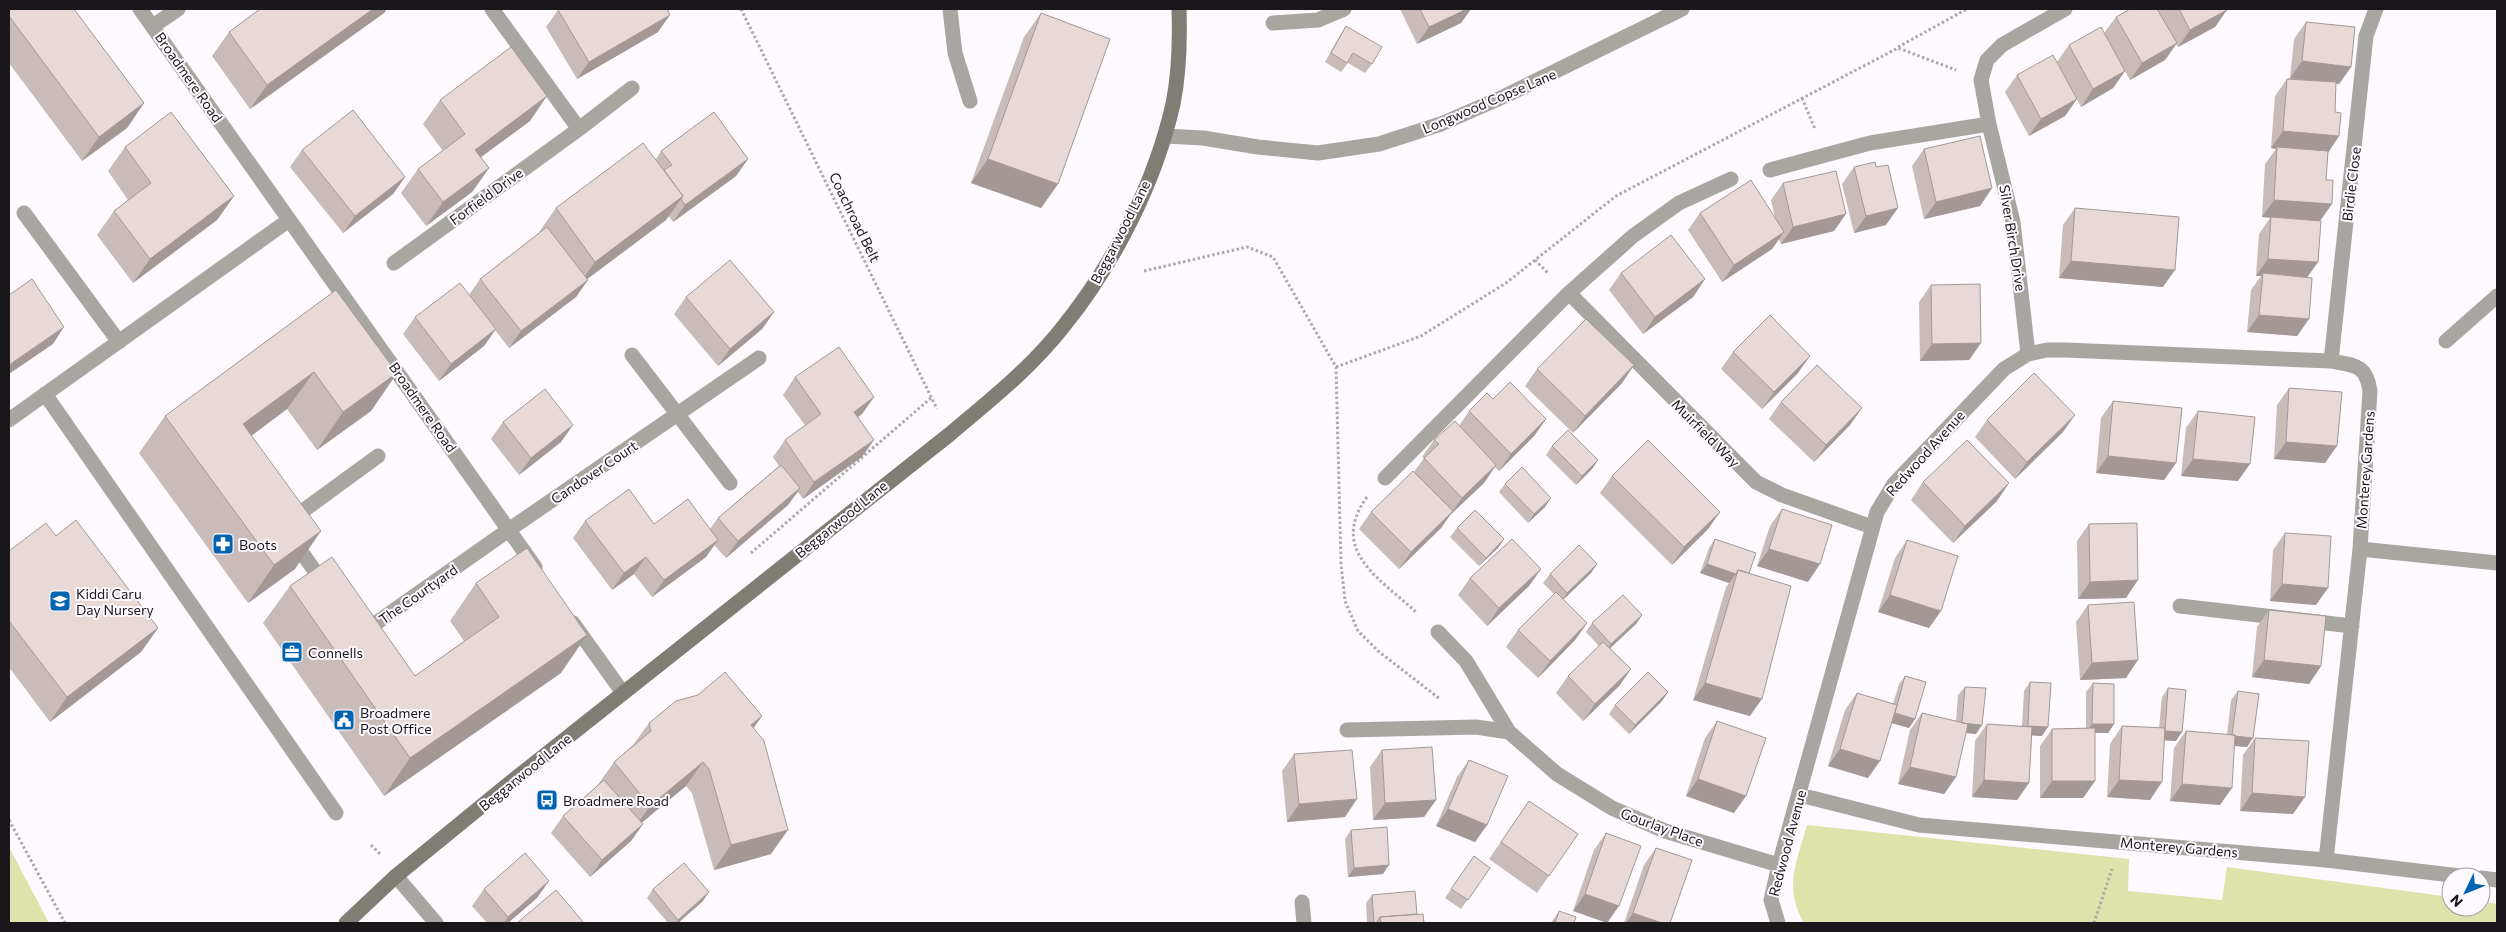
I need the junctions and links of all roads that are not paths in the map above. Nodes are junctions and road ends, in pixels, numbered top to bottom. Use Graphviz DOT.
graph roads {
  1 [pos="140,9"];
  2 [pos="178,9"];
  3 [pos="492,9"];
  4 [pos="950,9"];
  5 [pos="1179,9"];
  6 [pos="1344,9"];
  7 [pos="1682,9"];
  8 [pos="2065,9"];
  9 [pos="2376,9"];
  10 [pos="1273,23"];
  11 [pos="153,26"];
  12 [pos="632,88"];
  13 [pos="970,101"];
  14 [pos="1989,124"];
  15 [pos="579,129"];
  16 [pos="1165,136"];
  17 [pos="1770,170"];
  18 [pos="1731,179"];
  19 [pos="24,213"];
  20 [pos="289,220"];
  21 [pos="394,263"];
  22 [pos="1569,293"];
  23 [pos="2497,296"];
  24 [pos="2446,341"];
  25 [pos="119,342"];
  26 [pos="2028,354"];
  27 [pos="632,355"];
  28 [pos="759,358"];
  29 [pos="2331,361"];
  30 [pos="2370,391"];
  31 [pos="45,394"];
  32 [pos="678,415"];
  33 [pos="9,420"];
  34 [pos="378,456"];
  35 [pos="1385,478"];
  36 [pos="730,483"];
  37 [pos="1872,527"];
  38 [pos="510,529"];
  39 [pos="2360,549"];
  40 [pos="2497,563"];
  41 [pos="543,579"];
  42 [pos="332,595"];
  43 [pos="2180,606"];
  44 [pos="565,612"];
  45 [pos="349,619"];
  46 [pos="2352,626"];
  47 [pos="1438,632"];
  48 [pos="623,693"];
  49 [pos="1347,730"];
  50 [pos="1509,732"];
  51 [pos="1800,795"];
  52 [pos="336,813"];
  53 [pos="2326,860"];
  54 [pos="1779,865"];
  55 [pos="2441,874"];
  56 [pos="396,876"];
  57 [pos="1302,902"];
  58 [pos="346,923"];
  59 [pos="436,923"];
  60 [pos="1304,923"];
  61 [pos="1778,923"];
  1 -- 11 [label="street, Broadmere Road"];
  2 -- 11 [label="street"];
  3 -- 15 [label="street"];
  4 -- 13 [label="street"];
  5 -- 16 [label="street, Beggarwood Lane"];
  6 -- 10 [label="street"];
  7 -- 16 [label="street, Longwood Copse Lane"];
  8 -- 14 [label="street, Silver Birch Drive"];
  9 -- 29 [label="street, Birdie Close"];
  11 -- 20 [label="street, Broadmere Road"];
  12 -- 15 [label="street, Forfield Drive"];
  14 -- 17 [label="street"];
  14 -- 26 [label="street, Silver Birch Drive"];
  15 -- 21 [label="street, Forfield Drive"];
  16 -- 48 [label="street, Beggarwood Lane"];
  18 -- 22 [label="street"];
  19 -- 25 [label="street"];
  20 -- 25 [label="street"];
  20 -- 38 [label="street, Broadmere Road"];
  22 -- 35 [label="street"];
  22 -- 37 [label="street, Muirfield Way"];
  23 -- 24 [label="street"];
  25 -- 31 [label="street"];
  26 -- 29 [label="street, Redwood Avenue"];
  26 -- 37 [label="street, Redwood Avenue"];
  27 -- 32 [label="street"];
  28 -- 32 [label="street, Candover Court"];
  29 -- 30 [label="street, Redwood Avenue"];
  30 -- 39 [label="street, Monterey Gardens"];
  31 -- 33 [label="street"];
  31 -- 52 [label="street"];
  32 -- 36 [label="street"];
  32 -- 38 [label="street, Candover Court"];
  34 -- 42 [label="street"];
  37 -- 51 [label="street, Redwood Avenue"];
  38 -- 41 [label="street, Broadmere Road"];
  38 -- 45 [label="street, The Courtyard"];
  39 -- 40 [label="street, Monterey Gardens"];
  39 -- 46 [label="street, Monterey Gardens"];
  43 -- 46 [label="street"];
  44 -- 48 [label="street"];
  46 -- 53 [label="street, Monterey Gardens"];
  47 -- 50 [label="street, Gourlay Place"];
  48 -- 56 [label="street, Beggarwood Lane"];
  49 -- 50 [label="street"];
  50 -- 54 [label="street, Gourlay Place"];
  51 -- 53 [label="street, Monterey Gardens"];
  51 -- 54 [label="street, Redwood Avenue"];
  53 -- 55 [label="street"];
  54 -- 61 [label="street, Redwood Avenue"];
  56 -- 58 [label="street, Beggarwood Lane"];
  56 -- 59 [label="street"];
  57 -- 60 [label="street"];
}
